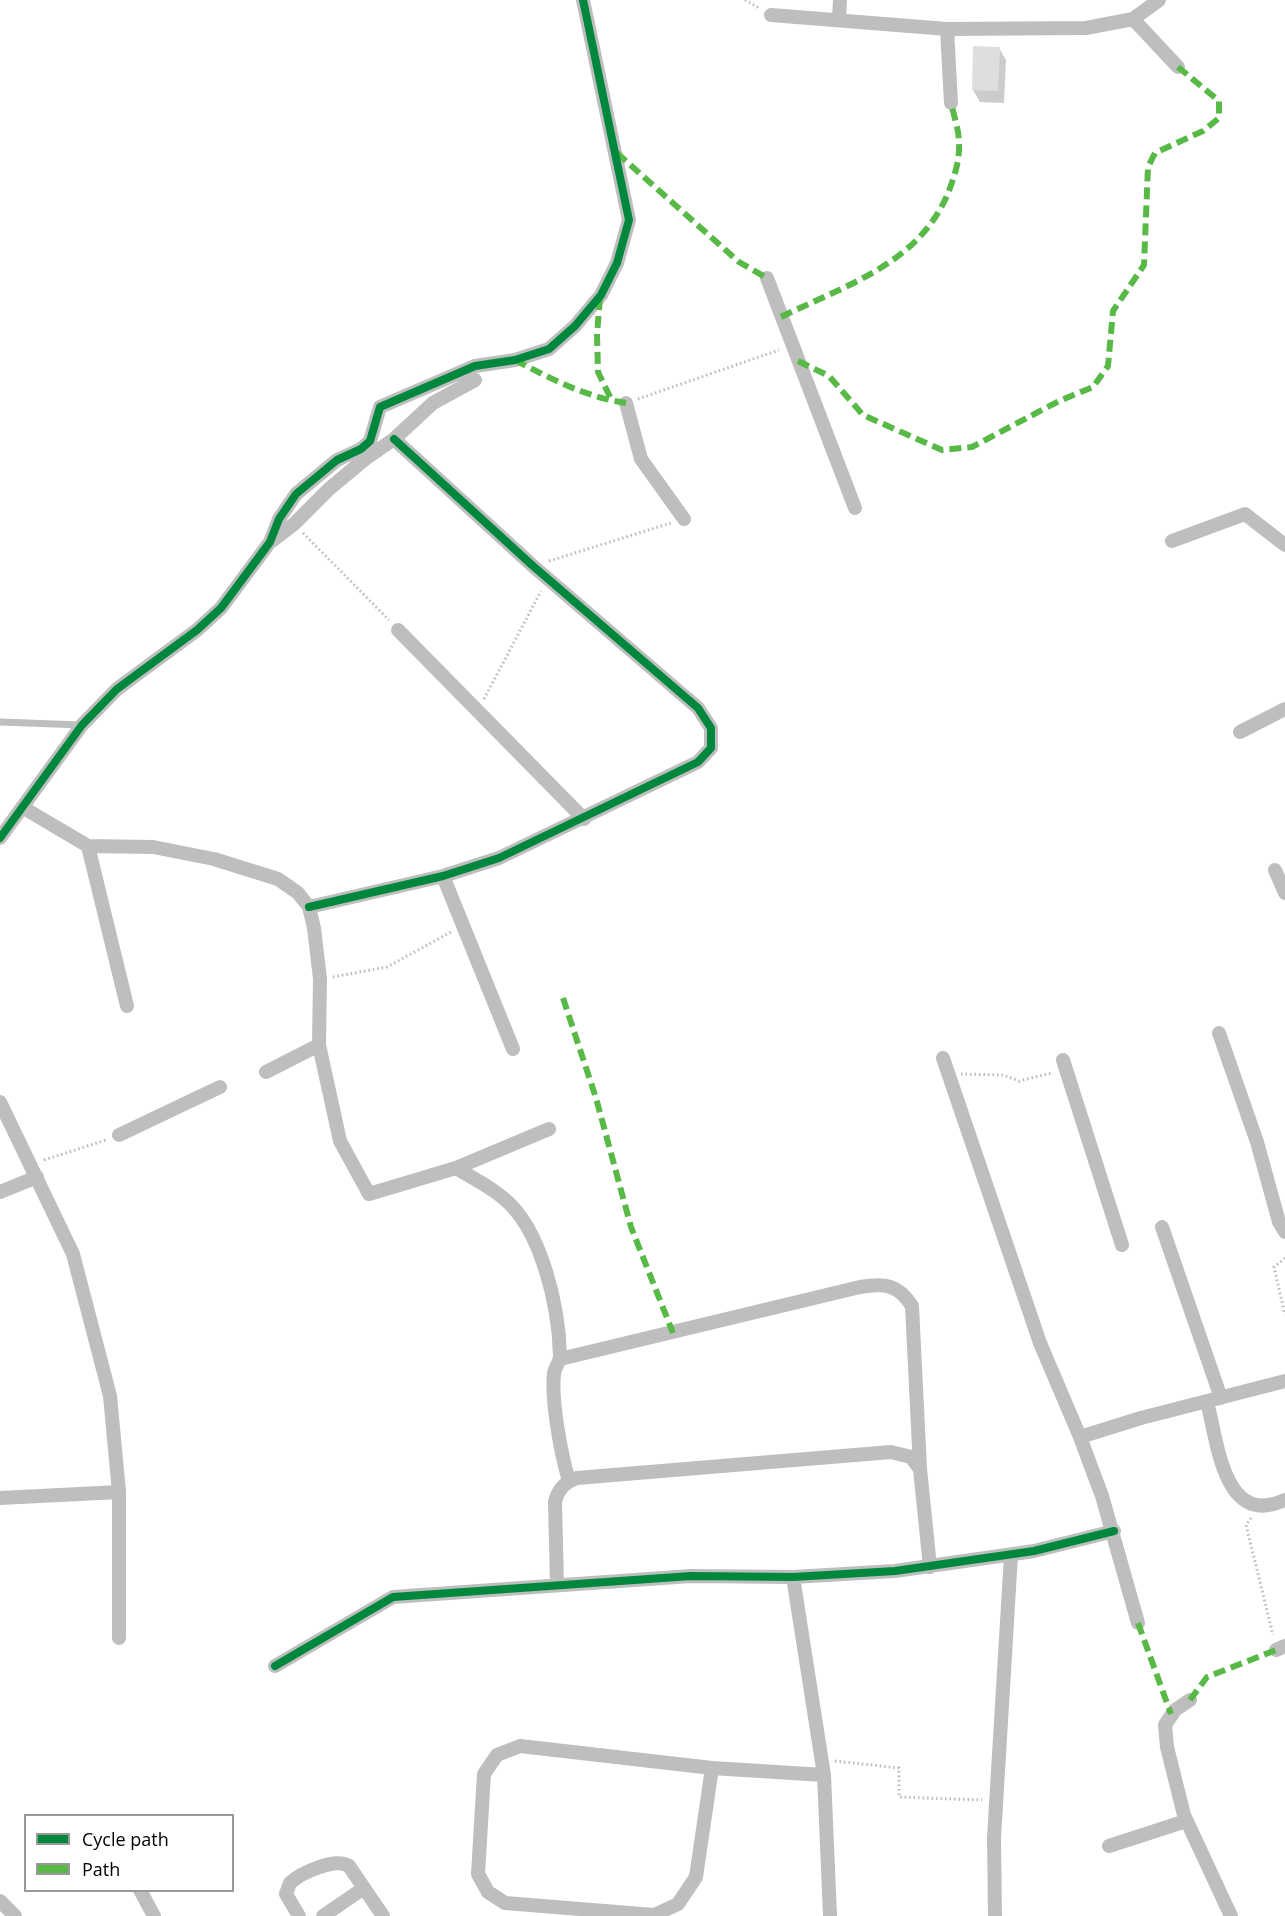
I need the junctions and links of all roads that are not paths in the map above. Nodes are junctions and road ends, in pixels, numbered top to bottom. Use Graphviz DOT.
graph roads {
  1 [pos="583,0"];
  2 [pos="840,0"];
  3 [pos="1159,0"];
  4 [pos="771,15"];
  5 [pos="839,19"];
  6 [pos="1133,19"];
  7 [pos="947,30"];
  8 [pos="1178,67"];
  9 [pos="951,103"];
  10 [pos="766,278"];
  11 [pos="474,380"];
  12 [pos="626,403"];
  13 [pos="394,439"];
  14 [pos="363,454"];
  15 [pos="855,508"];
  16 [pos="684,519"];
  17 [pos="1172,541"];
  18 [pos="270,542"];
  19 [pos="1285,545"];
  20 [pos="398,630"];
  21 [pos="1285,709"];
  22 [pos="0,722"];
  23 [pos="82,725"];
  24 [pos="1240,732"];
  25 [pos="22,807"];
  26 [pos="584,819"];
  27 [pos="0,838"];
  28 [pos="88,846"];
  29 [pos="1275,870"];
  30 [pos="443,876"];
  31 [pos="1285,893"];
  32 [pos="309,907"];
  33 [pos="127,1006"];
  34 [pos="1219,1033"];
  35 [pos="319,1045"];
  36 [pos="513,1049"];
  37 [pos="943,1058"];
  38 [pos="1065,1065"];
  39 [pos="266,1072"];
  40 [pos="220,1088"];
  41 [pos="0,1102"];
  42 [pos="549,1129"];
  43 [pos="119,1135"];
  44 [pos="456,1168"];
  45 [pos="34,1171"];
  46 [pos="0,1192"];
  47 [pos="1162,1227"];
  48 [pos="1285,1232"];
  49 [pos="1122,1245"];
  50 [pos="560,1359"];
  51 [pos="1285,1381"];
  52 [pos="1214,1400"];
  53 [pos="1080,1437"];
  54 [pos="920,1469"];
  55 [pos="569,1481"];
  56 [pos="119,1491"];
  57 [pos="0,1498"];
  58 [pos="1285,1500"];
  59 [pos="1114,1531"];
  60 [pos="1011,1555"];
  61 [pos="930,1567"];
  62 [pos="793,1577"];
  63 [pos="557,1585"];
  64 [pos="1138,1623"];
  65 [pos="119,1638"];
  66 [pos="275,1666"];
  67 [pos="1190,1700"];
  68 [pos="712,1768"];
  69 [pos="824,1775"];
  70 [pos="1186,1821"];
  71 [pos="1109,1845"];
  72 [pos="364,1888"];
  73 [pos="141,1892"];
  74 [pos="0,1901"];
  75 [pos="1226,1914"];
  76 [pos="15,1916"];
  77 [pos="154,1916"];
  78 [pos="299,1916"];
  79 [pos="323,1916"];
  80 [pos="383,1916"];
  81 [pos="830,1916"];
  82 [pos="995,1916"];
  1 -- 14 [label="street"];
  2 -- 5 [label="street"];
  3 -- 6 [label="street"];
  4 -- 5 [label="street"];
  5 -- 7 [label="street"];
  6 -- 7 [label="street"];
  6 -- 8 [label="street"];
  7 -- 9 [label="street"];
  10 -- 15 [label="street"];
  11 -- 13 [label="street"];
  12 -- 16 [label="street"];
  13 -- 14 [label="street"];
  13 -- 26 [label="street"];
  14 -- 18 [label="street"];
  14 -- 18 [label="street"];
  17 -- 19 [label="street"];
  18 -- 23 [label="street"];
  20 -- 26 [label="street"];
  21 -- 24 [label="street"];
  22 -- 23 [label="lane"];
  23 -- 25 [label="street"];
  25 -- 27 [label="street"];
  25 -- 28 [label="street"];
  26 -- 30 [label="street"];
  28 -- 32 [label="street"];
  28 -- 33 [label="street"];
  29 -- 31 [label="street"];
  30 -- 32 [label="street"];
  30 -- 36 [label="street"];
  32 -- 35 [label="street"];
  34 -- 48 [label="street"];
  35 -- 39 [label="street"];
  35 -- 44 [label="street"];
  37 -- 53 [label="street"];
  38 -- 49 [label="street"];
  40 -- 43 [label="street"];
  41 -- 45 [label="street"];
  42 -- 44 [label="street"];
  44 -- 50 [label="street"];
  45 -- 46 [label="street"];
  45 -- 56 [label="street"];
  47 -- 52 [label="street"];
  50 -- 54 [label="street"];
  50 -- 55 [label="street"];
  51 -- 52 [label="street"];
  52 -- 53 [label="street"];
  52 -- 58 [label="street"];
  53 -- 59 [label="street"];
  54 -- 55 [label="street"];
  54 -- 61 [label="street"];
  55 -- 63 [label="street"];
  56 -- 57 [label="street"];
  56 -- 65 [label="street"];
  59 -- 60 [label="street"];
  59 -- 64 [label="street"];
  60 -- 61 [label="street"];
  60 -- 82 [label="street"];
  61 -- 62 [label="street"];
  62 -- 63 [label="street"];
  62 -- 69 [label="street"];
  63 -- 66 [label="street"];
  67 -- 70 [label="street"];
  68 -- 68 [label="street"];
  68 -- 69 [label="street"];
  69 -- 81 [label="street"];
  70 -- 71 [label="street"];
  70 -- 75 [label="street"];
  72 -- 78 [label="street"];
  72 -- 79 [label="street"];
  72 -- 80 [label="street"];
  73 -- 77 [label="street"];
  74 -- 76 [label="street"];
}
